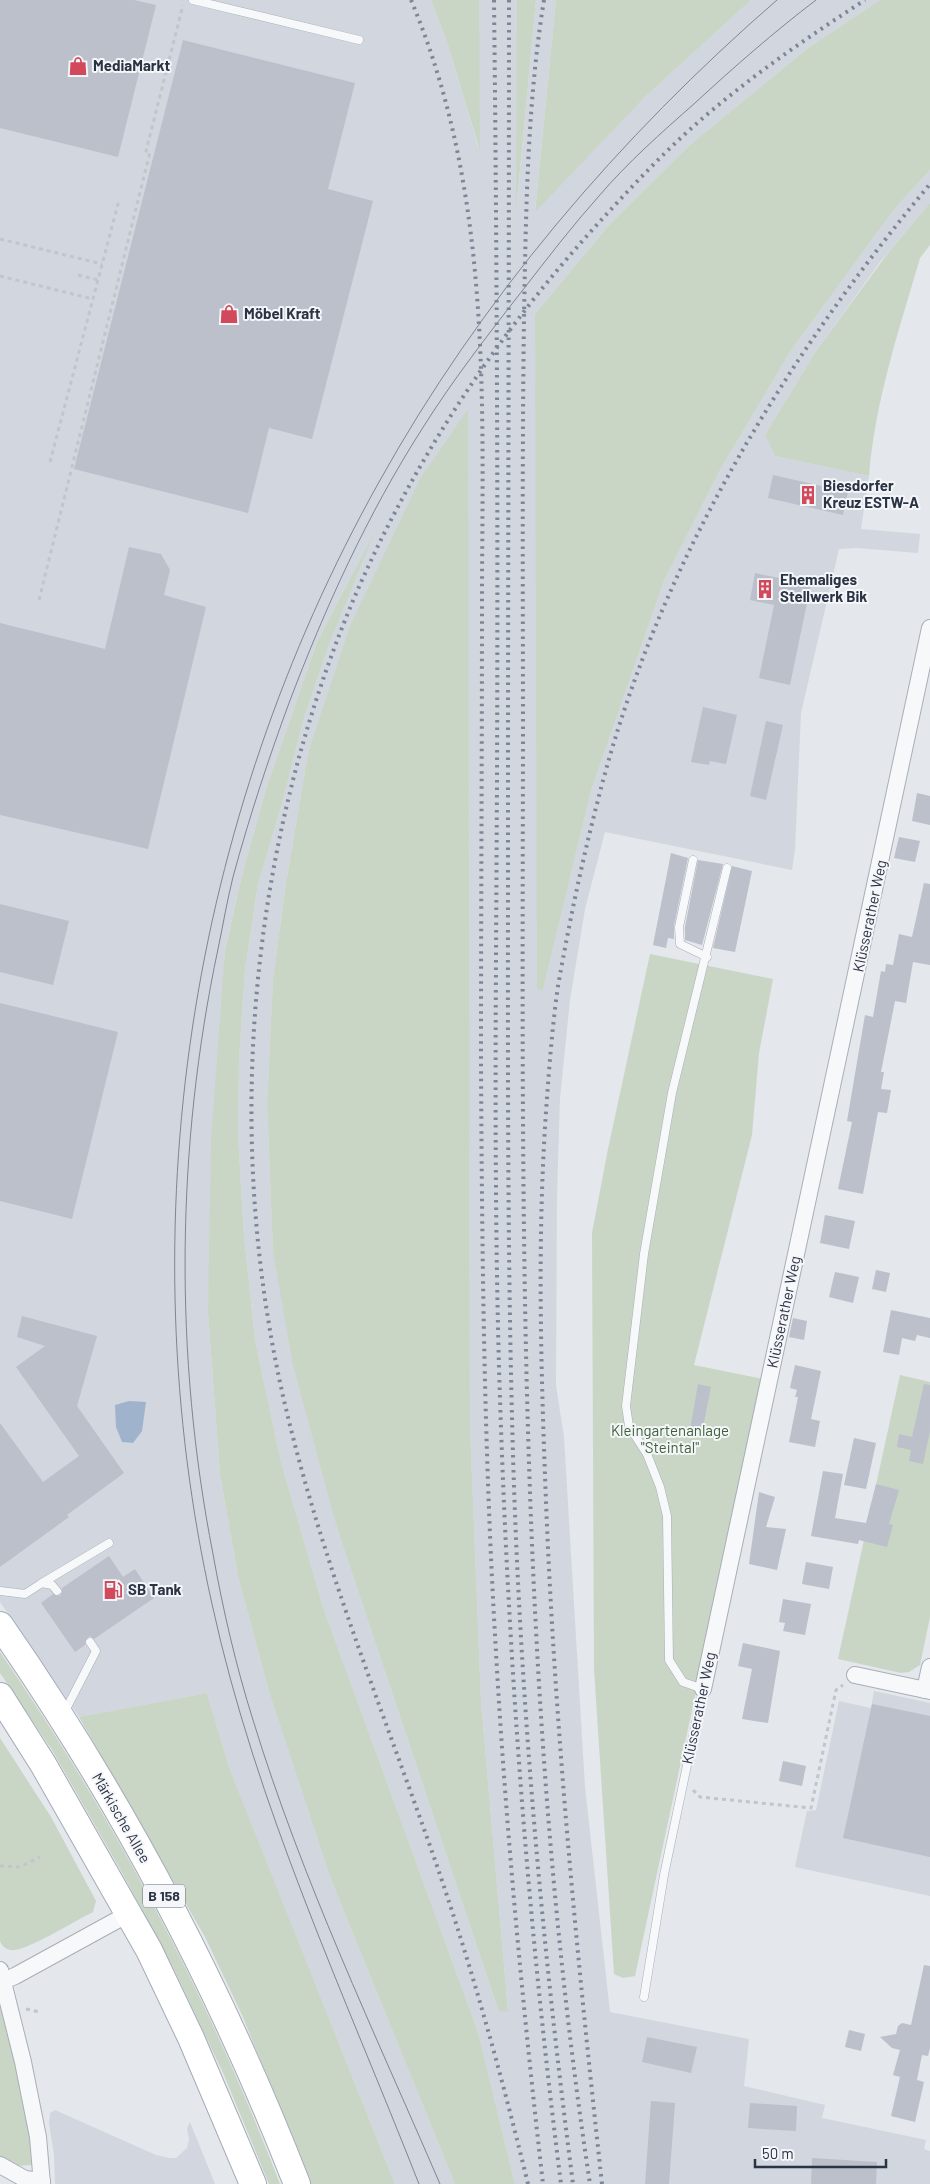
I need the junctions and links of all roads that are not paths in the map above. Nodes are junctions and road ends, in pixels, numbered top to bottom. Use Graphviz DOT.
graph roads {
  1 [pos="193,0"];
  2 [pos="359,40"];
  3 [pos="930,628"];
  4 [pos="693,860"];
  5 [pos="726,868"];
  6 [pos="706,957"];
  7 [pos="109,1543"];
  8 [pos="42,1583"];
  9 [pos="0,1591"];
  10 [pos="57,1591"];
  11 [pos="0,1626"];
  12 [pos="90,1642"];
  13 [pos="930,1667"];
  14 [pos="855,1675"];
  15 [pos="703,1689"];
  16 [pos="928,1691"];
  17 [pos="0,1696"];
  18 [pos="62,1717"];
  19 [pos="130,1913"];
  20 [pos="2,1976"];
  21 [pos="644,1997"];
  22 [pos="0,2165"];
  23 [pos="42,2182"];
  24 [pos="253,2184"];
  25 [pos="297,2184"];
  1 -- 2 [label="lane"];
  3 -- 15 [label="street, Klüsserather Weg"];
  4 -- 6 [label="lane"];
  5 -- 6 [label="lane"];
  6 -- 15 [label="lane"];
  7 -- 8 [label="lane"];
  8 -- 9 [label="lane"];
  8 -- 10 [label="lane"];
  11 -- 18 [label="main road, Märkische Allee / B 158"];
  12 -- 18 [label="lane"];
  13 -- 16 [label="street"];
  14 -- 16 [label="street"];
  15 -- 21 [label="lane, Klüsserather Weg"];
  17 -- 19 [label="main road, B 158"];
  18 -- 25 [label="main road, Märkische Allee / B 158"];
  19 -- 20 [label="street"];
  19 -- 24 [label="main road, B 158"];
  20 -- 23 [label="street"];
  22 -- 23 [label="street"];
}
